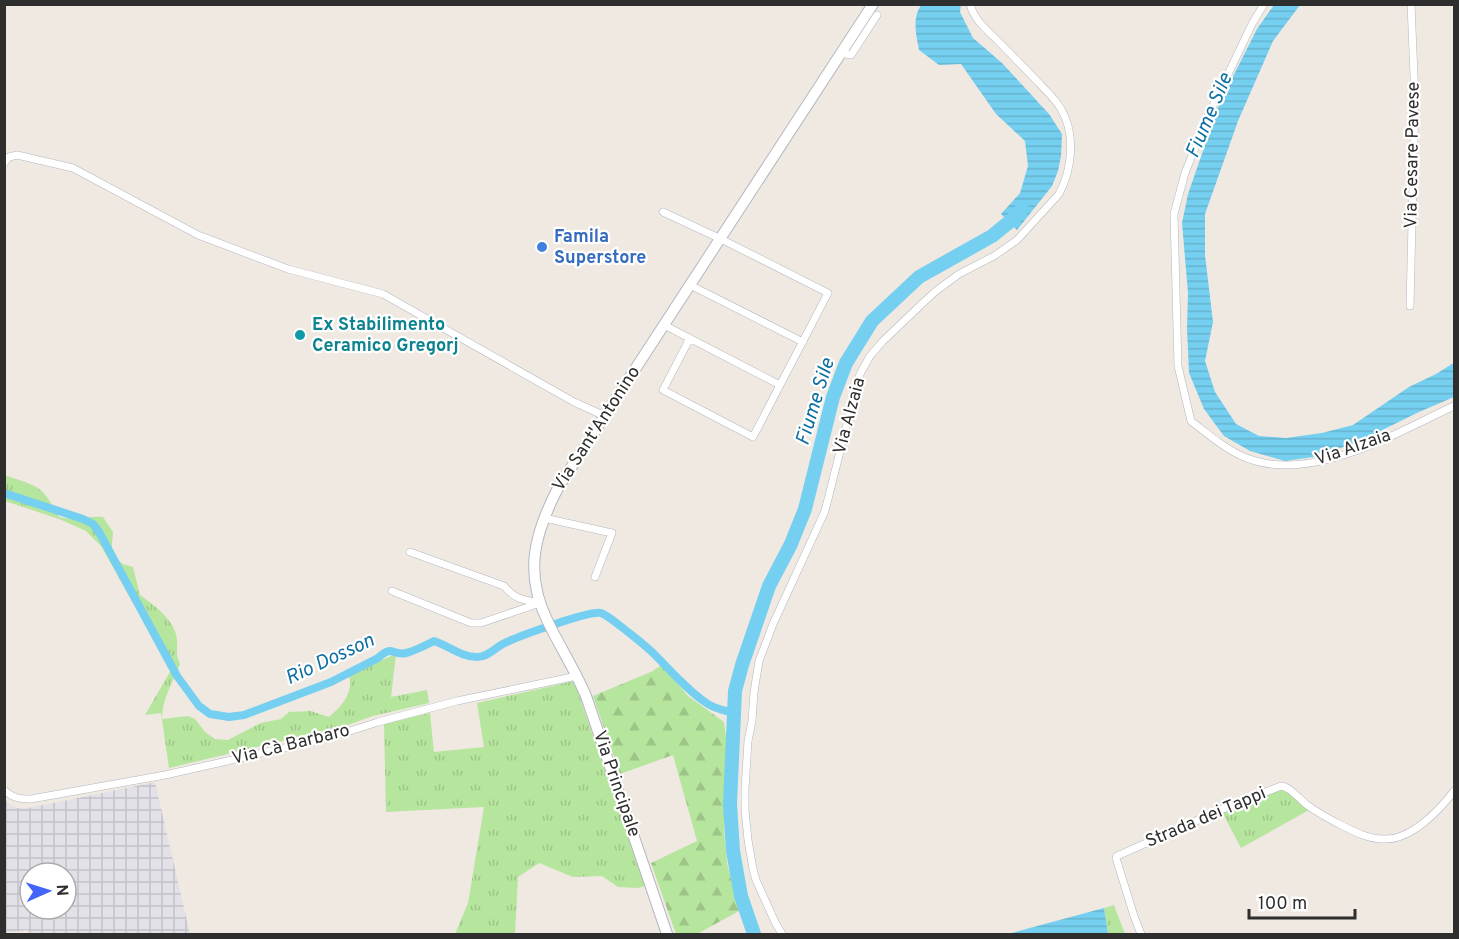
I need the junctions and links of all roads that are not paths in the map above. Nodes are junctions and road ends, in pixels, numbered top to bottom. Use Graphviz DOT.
graph roads {
  1 [pos="970,4"];
  2 [pos="1264,4"];
  3 [pos="1411,4"];
  4 [pos="875,10"];
  5 [pos="4,163"];
  6 [pos="663,212"];
  7 [pos="721,239"];
  8 [pos="690,285"];
  9 [pos="1410,306"];
  10 [pos="664,325"];
  11 [pos="690,338"];
  12 [pos="803,342"];
  13 [pos="780,385"];
  14 [pos="1455,406"];
  15 [pos="605,416"];
  16 [pos="544,518"];
  17 [pos="410,552"];
  18 [pos="595,577"];
  19 [pos="392,591"];
  20 [pos="540,603"];
  21 [pos="556,636"];
  22 [pos="577,676"];
  23 [pos="4,790"];
  24 [pos="1455,791"];
  25 [pos="667,934"];
  26 [pos="782,934"];
  27 [pos="1142,934"];
  1 -- 26 [label="street, Via Alzaia"];
  2 -- 14 [label="street, Via Alzaia"];
  3 -- 9 [label="street, Via Cesare Pavese"];
  4 -- 7 [label="main road, Via Sant'Antonino"];
  5 -- 15 [label="street"];
  6 -- 7 [label="street"];
  7 -- 8 [label="main road, Via Sant'Antonino"];
  7 -- 12 [label="street"];
  8 -- 10 [label="main road, Via Sant'Antonino"];
  8 -- 12 [label="street"];
  10 -- 11 [label="street"];
  10 -- 15 [label="main road, Via Sant'Antonino"];
  11 -- 13 [label="street"];
  11 -- 13 [label="street"];
  12 -- 13 [label="street"];
  15 -- 16 [label="main road, Via Sant'Antonino"];
  16 -- 18 [label="street"];
  16 -- 20 [label="main road, Via Sant'Antonino"];
  17 -- 20 [label="street"];
  19 -- 20 [label="street"];
  20 -- 21 [label="main road, Via Sant'Antonino"];
  21 -- 22 [label="main road, Via Principale"];
  22 -- 23 [label="street, Via Cà Barbaro"];
  22 -- 25 [label="main road, Via Principale"];
  24 -- 27 [label="street, Strada dei Tappi"];
}
